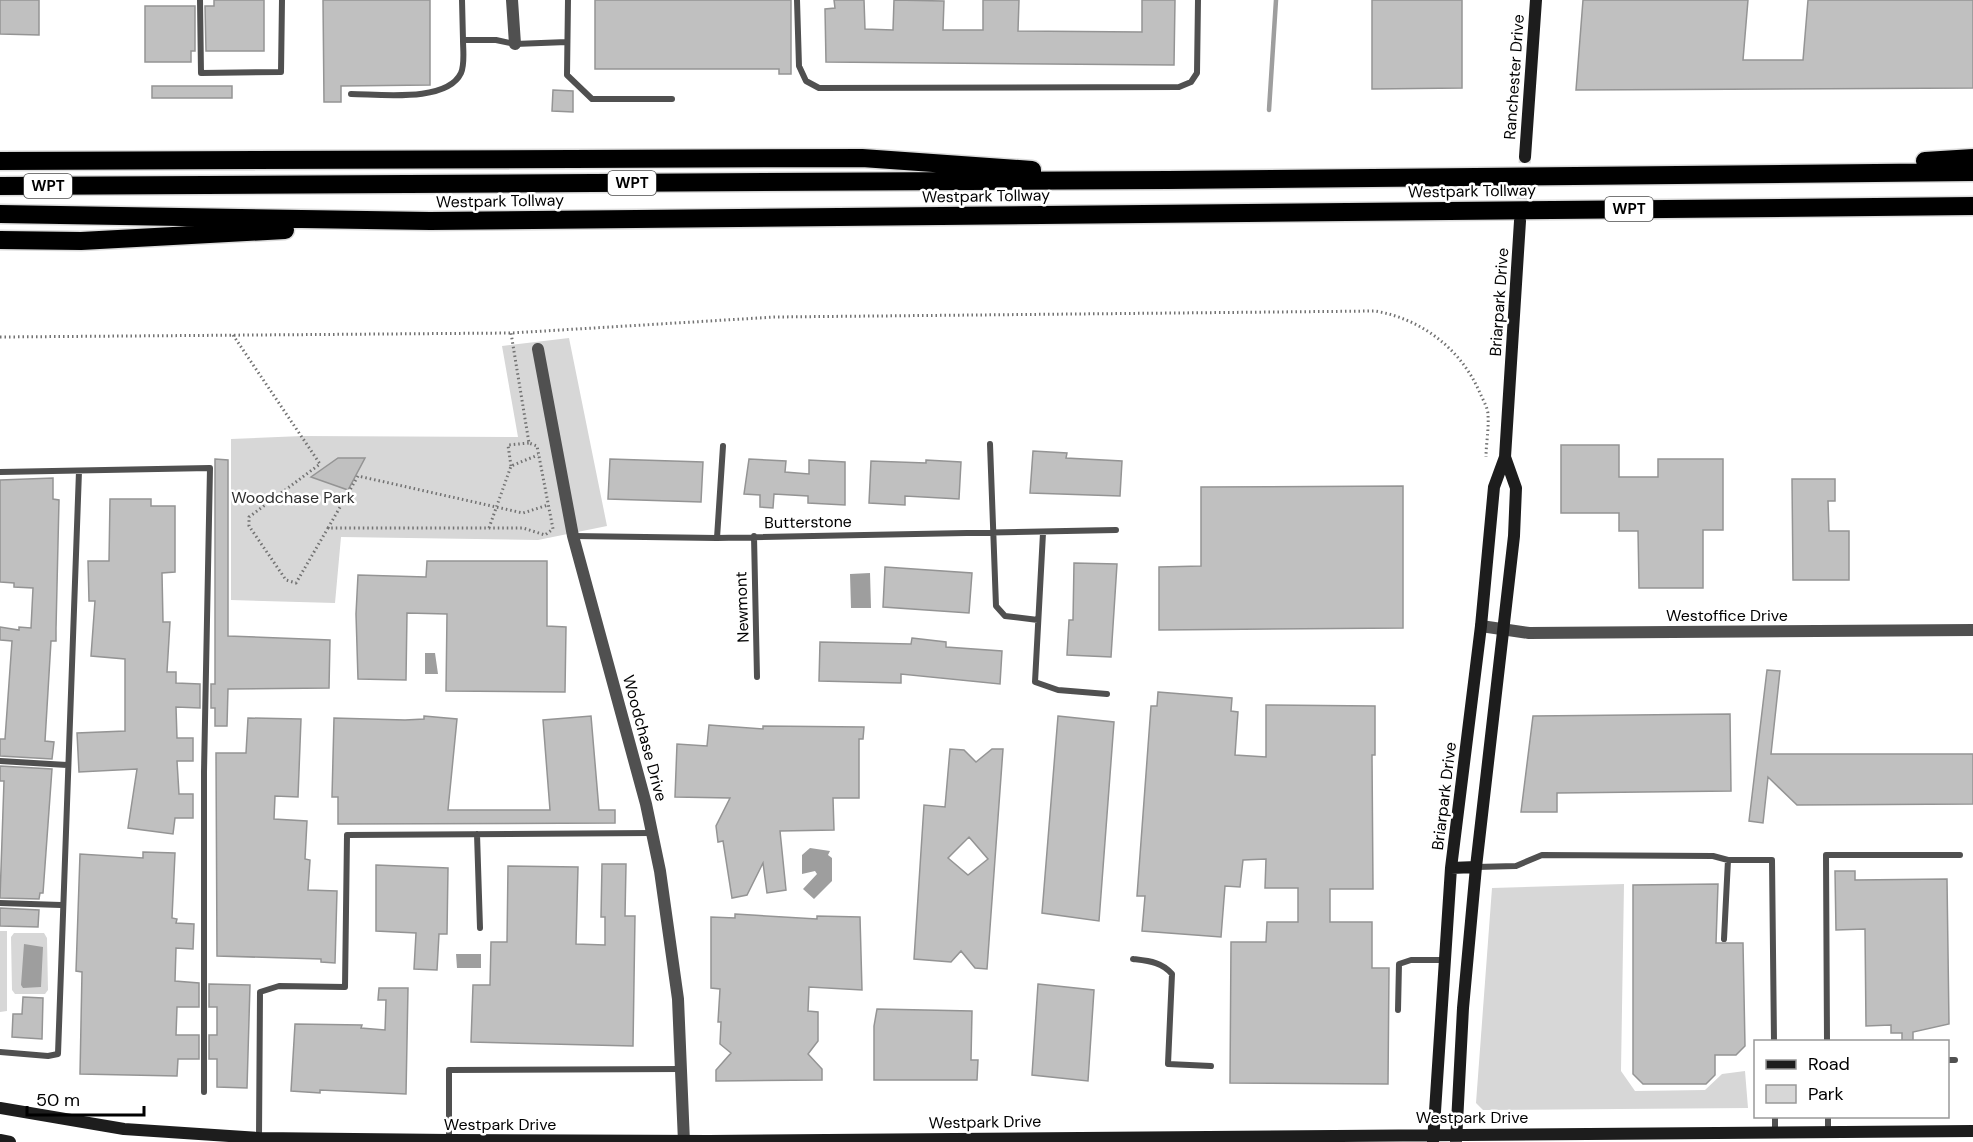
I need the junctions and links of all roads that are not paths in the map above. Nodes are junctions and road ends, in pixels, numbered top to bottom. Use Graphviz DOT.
graph roads {
  1 [pos="200,0"];
  2 [pos="282,0"];
  3 [pos="462,0"];
  4 [pos="512,0"];
  5 [pos="568,0"];
  6 [pos="797,0"];
  7 [pos="1198,0"];
  8 [pos="1536,0"];
  9 [pos="463,40"];
  10 [pos="567,42"];
  11 [pos="515,44"];
  12 [pos="351,94"];
  13 [pos="672,99"];
  14 [pos="1525,157"];
  15 [pos="1973,158"];
  16 [pos="0,160"];
  17 [pos="1973,172"];
  18 [pos="1740,173"];
  19 [pos="1168,180"];
  20 [pos="0,186"];
  21 [pos="1973,206"];
  22 [pos="0,214"];
  23 [pos="430,221"];
  24 [pos="1520,221"];
  25 [pos="0,240"];
  26 [pos="538,349"];
  27 [pos="990,444"];
  28 [pos="723,446"];
  29 [pos="1505,457"];
  30 [pos="79,471"];
  31 [pos="0,472"];
  32 [pos="1116,530"];
  33 [pos="1043,533"];
  34 [pos="995,534"];
  35 [pos="573,536"];
  36 [pos="754,536"];
  37 [pos="717,537"];
  38 [pos="1038,620"];
  39 [pos="1481,626"];
  40 [pos="1504,630"];
  41 [pos="1973,630"];
  42 [pos="757,677"];
  43 [pos="1107,694"];
  44 [pos="0,761"];
  45 [pos="67,765"];
  46 [pos="653,833"];
  47 [pos="477,834"];
  48 [pos="1960,855"];
  49 [pos="1728,861"];
  50 [pos="1476,867"];
  51 [pos="1451,868"];
  52 [pos="0,903"];
  53 [pos="61,905"];
  54 [pos="480,928"];
  55 [pos="1724,939"];
  56 [pos="1133,959"];
  57 [pos="1443,960"];
  58 [pos="1398,1010"];
  59 [pos="1774,1040"];
  60 [pos="1827,1040"];
  61 [pos="0,1053"];
  62 [pos="1949,1060"];
  63 [pos="1955,1060"];
  64 [pos="1211,1066"];
  65 [pos="682,1069"];
  66 [pos="204,1092"];
  67 [pos="0,1108"];
  68 [pos="1775,1118"];
  69 [pos="1828,1118"];
  70 [pos="1973,1131"];
  71 [pos="1775,1132"];
  72 [pos="1828,1132"];
  73 [pos="1722,1137"];
  74 [pos="1907,1137"];
  75 [pos="259,1138"];
  76 [pos="1433,1138"];
  77 [pos="1457,1138"];
  78 [pos="0,1140"];
  79 [pos="449,1140"];
  80 [pos="928,1140"];
  81 [pos="10,1142"];
  82 [pos="684,1142"];
  1 -- 2 [label="lane"];
  3 -- 9 [label="lane"];
  4 -- 11 [label="street"];
  5 -- 10 [label="lane"];
  6 -- 7 [label="lane"];
  8 -- 14 [label="main road, Ranchester Drive"];
  9 -- 11 [label="lane"];
  9 -- 12 [label="lane"];
  10 -- 11 [label="lane"];
  10 -- 13 [label="lane"];
  15 -- 18 [label="highway"];
  16 -- 19 [label="highway"];
  17 -- 18 [label="highway, Westpark Tollway / WPT"];
  18 -- 19 [label="highway, Westpark Tollway / WPT"];
  19 -- 20 [label="highway, Westpark Tollway / WPT"];
  21 -- 23 [label="highway, Westpark Tollway / WPT"];
  22 -- 23 [label="highway, Westpark Tollway / WPT"];
  23 -- 25 [label="highway"];
  24 -- 29 [label="main road, Briarpark Drive"];
  26 -- 35 [label="street, Woodchase Drive"];
  27 -- 34 [label="lane"];
  28 -- 37 [label="lane"];
  29 -- 39 [label="main road, Briarpark Drive"];
  29 -- 40 [label="main road, Briarpark Drive"];
  30 -- 31 [label="lane"];
  30 -- 45 [label="lane"];
  30 -- 66 [label="lane"];
  32 -- 33 [label="lane, Butterstone"];
  33 -- 34 [label="lane, Butterstone"];
  33 -- 38 [label="lane"];
  34 -- 36 [label="lane, Butterstone"];
  34 -- 38 [label="lane"];
  35 -- 37 [label="lane, Butterstone"];
  35 -- 46 [label="street, Woodchase Drive"];
  36 -- 37 [label="lane, Butterstone"];
  36 -- 42 [label="lane, Newmont"];
  38 -- 43 [label="lane"];
  39 -- 40 [label="street, Westoffice Drive"];
  39 -- 51 [label="main road, Briarpark Drive"];
  40 -- 41 [label="street, Westoffice Drive"];
  40 -- 50 [label="main road, Briarpark Drive"];
  44 -- 45 [label="lane"];
  45 -- 53 [label="lane"];
  46 -- 47 [label="lane"];
  46 -- 65 [label="street, Woodchase Drive"];
  47 -- 54 [label="lane"];
  47 -- 75 [label="lane"];
  48 -- 60 [label="lane"];
  49 -- 50 [label="lane"];
  49 -- 55 [label="lane"];
  49 -- 59 [label="lane"];
  50 -- 51 [label="main road"];
  50 -- 77 [label="main road, Briarpark Drive"];
  51 -- 57 [label="main road, Briarpark Drive"];
  52 -- 53 [label="lane"];
  53 -- 61 [label="lane"];
  56 -- 64 [label="lane"];
  57 -- 58 [label="lane"];
  57 -- 76 [label="main road, Briarpark Drive"];
  62 -- 63 [label="lane"];
  65 -- 79 [label="lane"];
  65 -- 82 [label="street, Woodchase Drive"];
  67 -- 75 [label="main road, Westpark Drive"];
  68 -- 71 [label="lane"];
  69 -- 72 [label="lane"];
  70 -- 74 [label="main road, Westpark Drive"];
  71 -- 72 [label="main road, Westpark Drive"];
  71 -- 73 [label="main road, Westpark Drive"];
  72 -- 74 [label="main road, Westpark Drive"];
  73 -- 77 [label="main road, Westpark Drive"];
  75 -- 79 [label="main road, Westpark Drive"];
  76 -- 77 [label="main road, Westpark Drive"];
  76 -- 80 [label="main road, Westpark Drive"];
  78 -- 81 [label="main road"];
  79 -- 82 [label="main road, Westpark Drive"];
  80 -- 82 [label="main road, Westpark Drive"];
}
